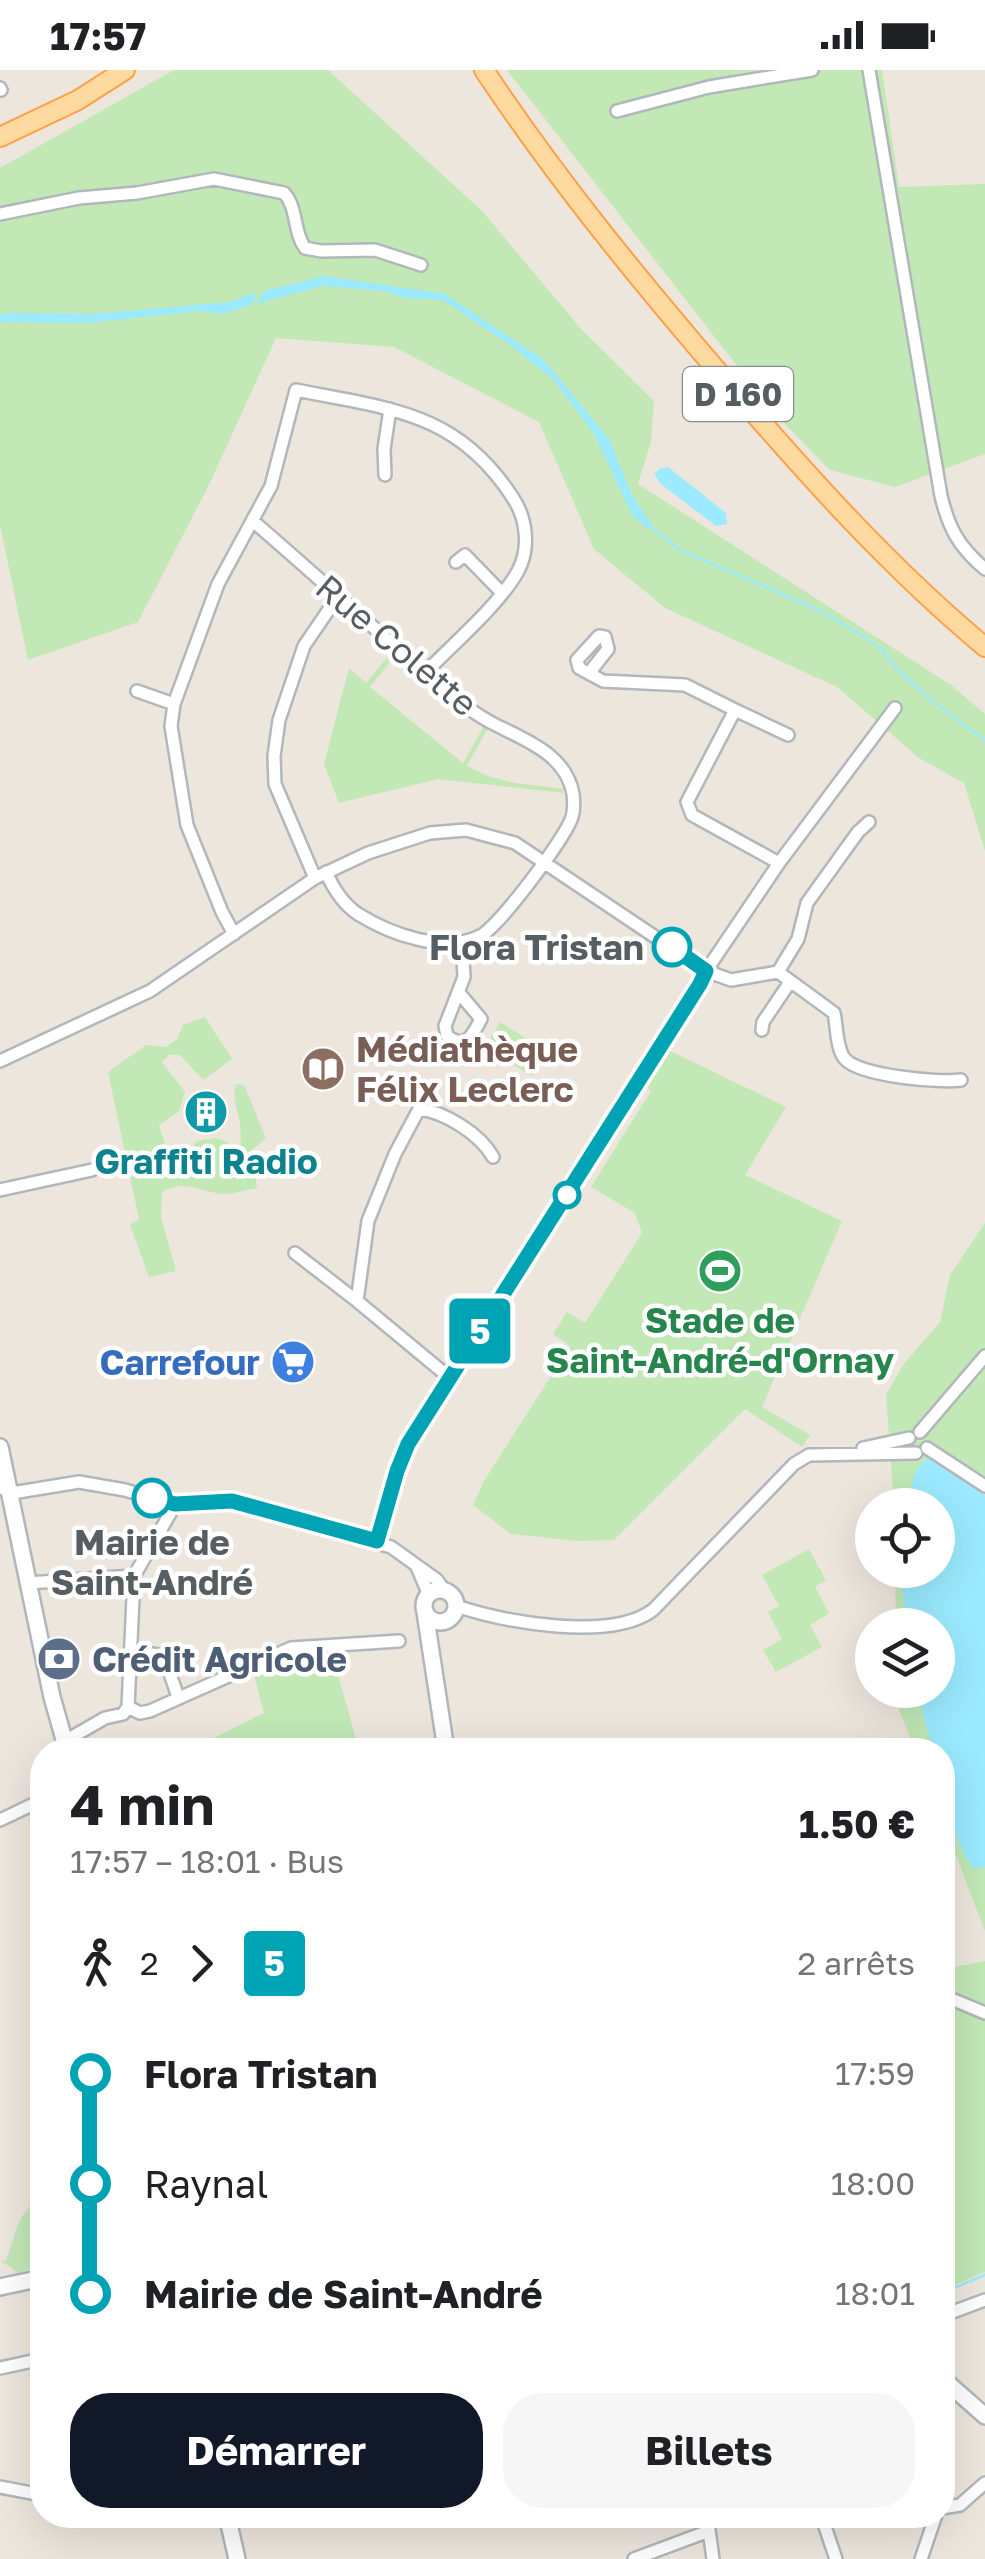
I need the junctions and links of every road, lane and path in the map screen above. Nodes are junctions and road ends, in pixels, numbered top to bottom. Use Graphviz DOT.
graph roads {
  1 [pos="125,70"];
  2 [pos="472,70"];
  3 [pos="484,70"];
  4 [pos="812,70"];
  5 [pos="868,70"];
  6 [pos="617,111"];
  7 [pos="516,119"];
  8 [pos="0,137"];
  9 [pos="0,214"];
  10 [pos="421,265"];
  11 [pos="390,410"];
  12 [pos="384,475"];
  13 [pos="253,521"];
  14 [pos="456,562"];
  15 [pos="985,568"];
  16 [pos="502,592"];
  17 [pos="338,596"];
  18 [pos="985,647"];
  19 [pos="425,673"];
  20 [pos="592,675"];
  21 [pos="137,691"];
  22 [pos="174,704"];
  23 [pos="895,708"];
  24 [pos="734,710"];
  25 [pos="788,735"];
  26 [pos="870,822"];
  27 [pos="544,860"];
  28 [pos="779,862"];
  29 [pos="320,875"];
  30 [pos="234,934"];
  31 [pos="462,942"];
  32 [pos="706,971"];
  33 [pos="778,972"];
  34 [pos="790,982"];
  35 [pos="460,994"];
  36 [pos="762,1030"];
  37 [pos="0,1062"];
  38 [pos="961,1080"];
  39 [pos="493,1156"];
  40 [pos="92,1170"];
  41 [pos="0,1190"];
  42 [pos="294,1253"];
  43 [pos="356,1301"];
  44 [pos="984,1357"];
  45 [pos="450,1378"];
  46 [pos="914,1435"];
  47 [pos="0,1447"];
  48 [pos="921,1450"];
  49 [pos="839,1452"];
  50 [pos="985,1486"];
  51 [pos="4,1489"];
  52 [pos="175,1504"];
  53 [pos="377,1541"];
  54 [pos="134,1576"];
  55 [pos="28,1583"];
  56 [pos="433,1599"];
  57 [pos="451,1613"];
  58 [pos="400,1641"];
  59 [pos="132,1651"];
  60 [pos="432,1652"];
  61 [pos="178,1697"];
  62 [pos="128,1707"];
  63 [pos="64,1738"];
  64 [pos="76,1738"];
  65 [pos="444,1738"];
  66 [pos="30,1806"];
  67 [pos="0,1820"];
  68 [pos="955,2001"];
  69 [pos="985,2013"];
  70 [pos="30,2281"];
  71 [pos="0,2287"];
  72 [pos="985,2300"];
  73 [pos="955,2311"];
  74 [pos="30,2362"];
  75 [pos="0,2368"];
  76 [pos="955,2389"];
  77 [pos="985,2416"];
  78 [pos="985,2482"];
  79 [pos="0,2487"];
  80 [pos="30,2493"];
  81 [pos="955,2506"];
  82 [pos="230,2528"];
  83 [pos="709,2528"];
  84 [pos="825,2528"];
  85 [pos="932,2528"];
  86 [pos="710,2531"];
  87 [pos="237,2559"];
  88 [pos="634,2559"];
  89 [pos="713,2559"];
  90 [pos="836,2559"];
  91 [pos="921,2559"];
  1 -- 8 [label="main road"];
  2 -- 7 [label="main road, D 160"];
  3 -- 7 [label="main road, D 160"];
  4 -- 6 [label="street"];
  5 -- 15 [label="street"];
  7 -- 18 [label="main road, D 160"];
  9 -- 10 [label="street"];
  11 -- 12 [label="street"];
  11 -- 13 [label="street"];
  11 -- 16 [label="street"];
  13 -- 17 [label="street, Rue Colette"];
  13 -- 22 [label="street"];
  14 -- 16 [label="street"];
  16 -- 19 [label="street"];
  17 -- 19 [label="street, Rue Colette"];
  17 -- 29 [label="street"];
  19 -- 27 [label="street, Rue Colette"];
  20 -- 24 [label="street"];
  21 -- 22 [label="street"];
  22 -- 30 [label="street"];
  23 -- 28 [label="street"];
  24 -- 25 [label="street"];
  24 -- 28 [label="street"];
  26 -- 33 [label="street"];
  27 -- 29 [label="street"];
  27 -- 31 [label="street, Rue Colette"];
  27 -- 32 [label="street"];
  28 -- 32 [label="street"];
  29 -- 30 [label="street"];
  29 -- 31 [label="street"];
  30 -- 37 [label="street"];
  31 -- 35 [label="street"];
  32 -- 33 [label="street"];
  32 -- 45 [label="street"];
  33 -- 34 [label="street"];
  34 -- 36 [label="street"];
  34 -- 38 [label="street"];
  39 -- 43 [label="street"];
  40 -- 41 [label="street"];
  42 -- 43 [label="street"];
  43 -- 45 [label="street"];
  44 -- 46 [label="street"];
  45 -- 53 [label="street"];
  46 -- 48 [label="street"];
  46 -- 48 [label="street"];
  46 -- 49 [label="street"];
  47 -- 51 [label="main road"];
  48 -- 49 [label="street"];
  48 -- 50 [label="street"];
  49 -- 57 [label="street"];
  51 -- 52 [label="street"];
  51 -- 55 [label="main road"];
  52 -- 53 [label="street"];
  52 -- 54 [label="street"];
  53 -- 56 [label="street"];
  54 -- 55 [label="street"];
  54 -- 59 [label="street"];
  55 -- 63 [label="main road"];
  56 -- 57 [label="main road"];
  56 -- 57 [label="main road"];
  56 -- 60 [label="main road"];
  57 -- 60 [label="main road"];
  58 -- 61 [label="street"];
  59 -- 61 [label="street"];
  59 -- 62 [label="street"];
  60 -- 65 [label="main road"];
  61 -- 62 [label="street"];
  62 -- 64 [label="street"];
  66 -- 67 [label="street"];
  68 -- 69 [label="street"];
  70 -- 71 [label="main road"];
  72 -- 73 [label="street"];
  74 -- 75 [label="street"];
  76 -- 77 [label="main road"];
  78 -- 81 [label="street"];
  79 -- 80 [label="street"];
  82 -- 87 [label="main road"];
  83 -- 86 [label="street"];
  84 -- 90 [label="street"];
  85 -- 91 [label="street"];
  86 -- 88 [label="street"];
  86 -- 89 [label="street"];
}
